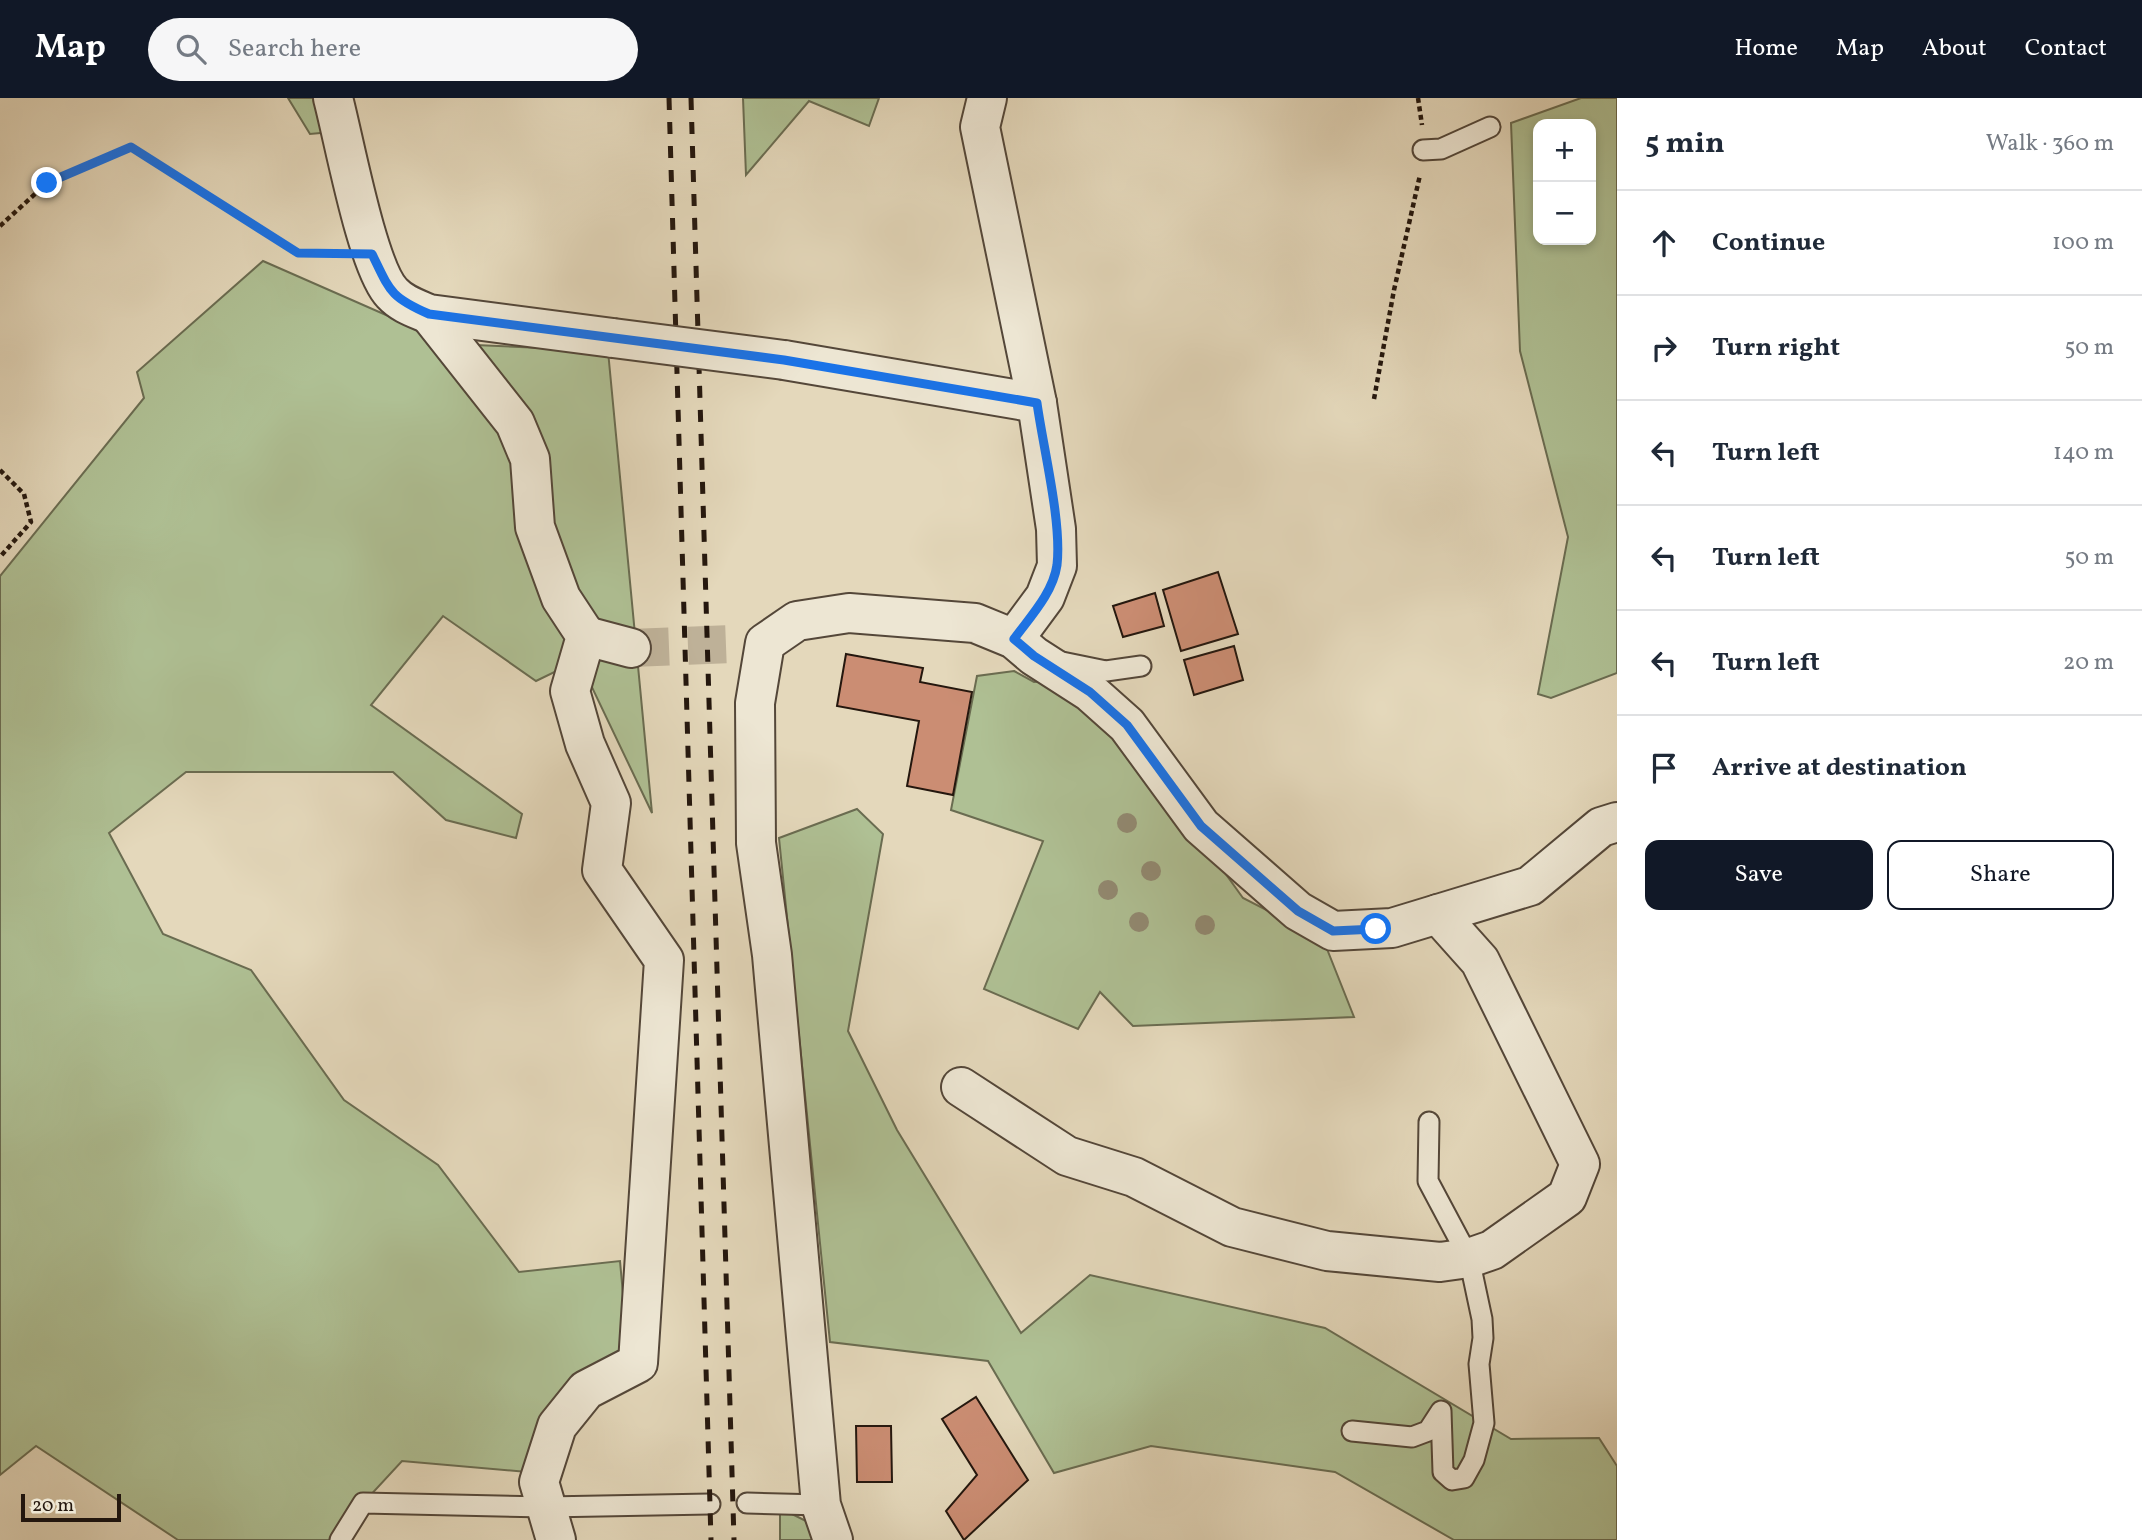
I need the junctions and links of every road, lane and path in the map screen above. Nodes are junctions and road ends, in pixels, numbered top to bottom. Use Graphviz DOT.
graph roads {
  1 [pos="333,98"];
  2 [pos="987,98"];
  3 [pos="1418,98"];
  4 [pos="1490,127"];
  5 [pos="1423,150"];
  6 [pos="0,226"];
  7 [pos="372,254"];
  8 [pos="429,314"];
  9 [pos="1374,400"];
  10 [pos="1037,403"];
  11 [pos="0,470"];
  12 [pos="0,558"];
  13 [pos="586,636"];
  14 [pos="631,648"];
  15 [pos="1024,648"];
  16 [pos="1140,666"];
  17 [pos="1608,832"];
  18 [pos="1438,914"];
  19 [pos="961,1087"];
  20 [pos="1429,1122"];
  21 [pos="1469,1258"];
  22 [pos="1352,1430"];
  23 [pos="747,1503"];
  24 [pos="710,1504"];
  25 [pos="821,1505"];
  26 [pos="551,1524"];
  27 [pos="340,1540"];
  28 [pos="834,1540"];
  1 -- 7 [label="street"];
  2 -- 10 [label="street"];
  3 -- 5 [label="path"];
  4 -- 5 [label="lane"];
  5 -- 9 [label="path"];
  6 -- 7 [label="path"];
  7 -- 8 [label="street"];
  8 -- 10 [label="street, bridge"];
  8 -- 13 [label="street"];
  10 -- 15 [label="street"];
  11 -- 12 [label="path"];
  13 -- 14 [label="street"];
  13 -- 26 [label="street"];
  15 -- 16 [label="lane"];
  15 -- 18 [label="street"];
  15 -- 25 [label="street"];
  17 -- 18 [label="street"];
  18 -- 21 [label="street"];
  19 -- 21 [label="street"];
  20 -- 21 [label="lane"];
  21 -- 22 [label="lane"];
  23 -- 25 [label="lane"];
  24 -- 26 [label="lane"];
  25 -- 28 [label="street"];
  26 -- 27 [label="lane"];
}
